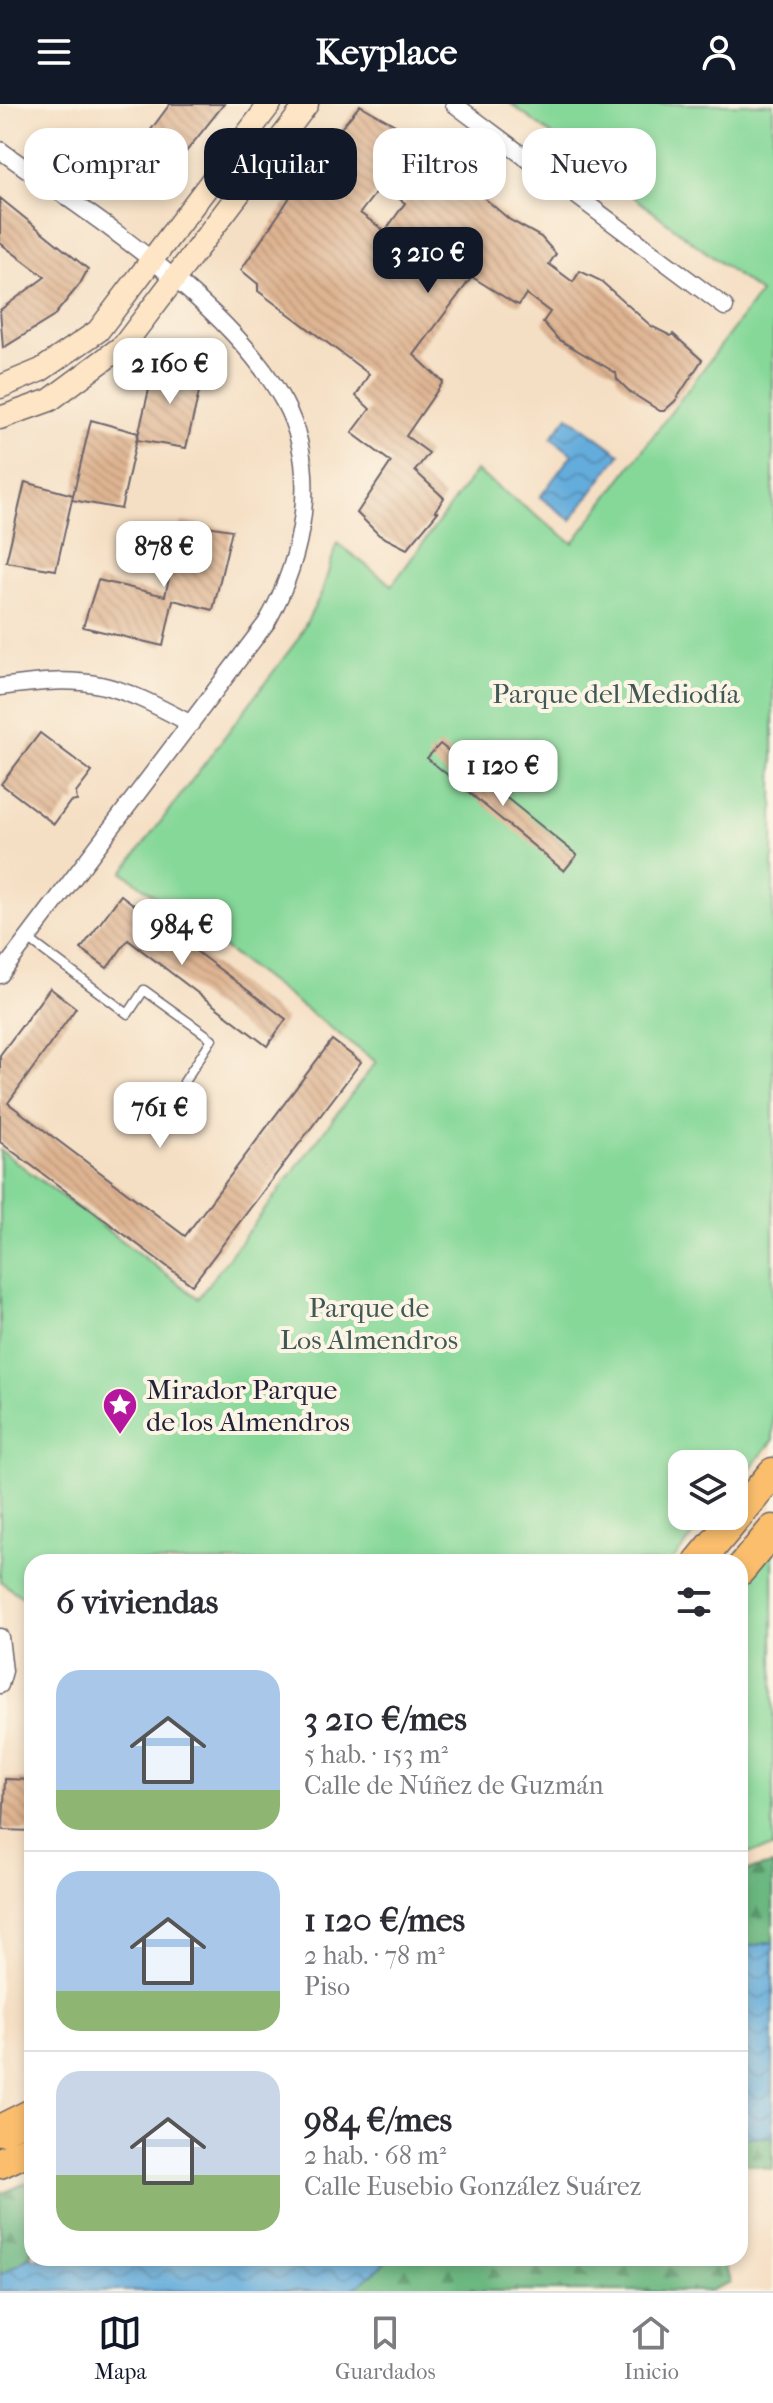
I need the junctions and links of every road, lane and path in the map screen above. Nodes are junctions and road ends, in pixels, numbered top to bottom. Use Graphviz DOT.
graph roads {
  1 [pos="270,104"];
  2 [pos="307,104"];
  3 [pos="454,104"];
  4 [pos="0,150"];
  5 [pos="153,262"];
  6 [pos="177,279"];
  7 [pos="725,307"];
  8 [pos="0,387"];
  9 [pos="0,418"];
  10 [pos="0,687"];
  11 [pos="191,724"];
  12 [pos="26,938"];
  13 [pos="0,975"];
  14 [pos="184,1082"];
  15 [pos="773,1473"];
  16 [pos="773,1530"];
  17 [pos="706,1554"];
  18 [pos="748,1560"];
  19 [pos="0,1637"];
  20 [pos="0,1685"];
  21 [pos="24,2118"];
  22 [pos="0,2130"];
  23 [pos="24,2152"];
  24 [pos="0,2163"];
  1 -- 5 [label="street"];
  2 -- 6 [label="street"];
  3 -- 7 [label="street"];
  4 -- 5 [label="street"];
  5 -- 6 [label="street"];
  5 -- 8 [label="street"];
  6 -- 9 [label="street"];
  6 -- 11 [label="street"];
  10 -- 11 [label="street"];
  11 -- 12 [label="street"];
  12 -- 13 [label="street"];
  12 -- 14 [label="lane"];
  15 -- 17 [label="highway"];
  16 -- 18 [label="highway"];
  19 -- 20 [label="street"];
  21 -- 22 [label="highway"];
  23 -- 24 [label="highway"];
}
